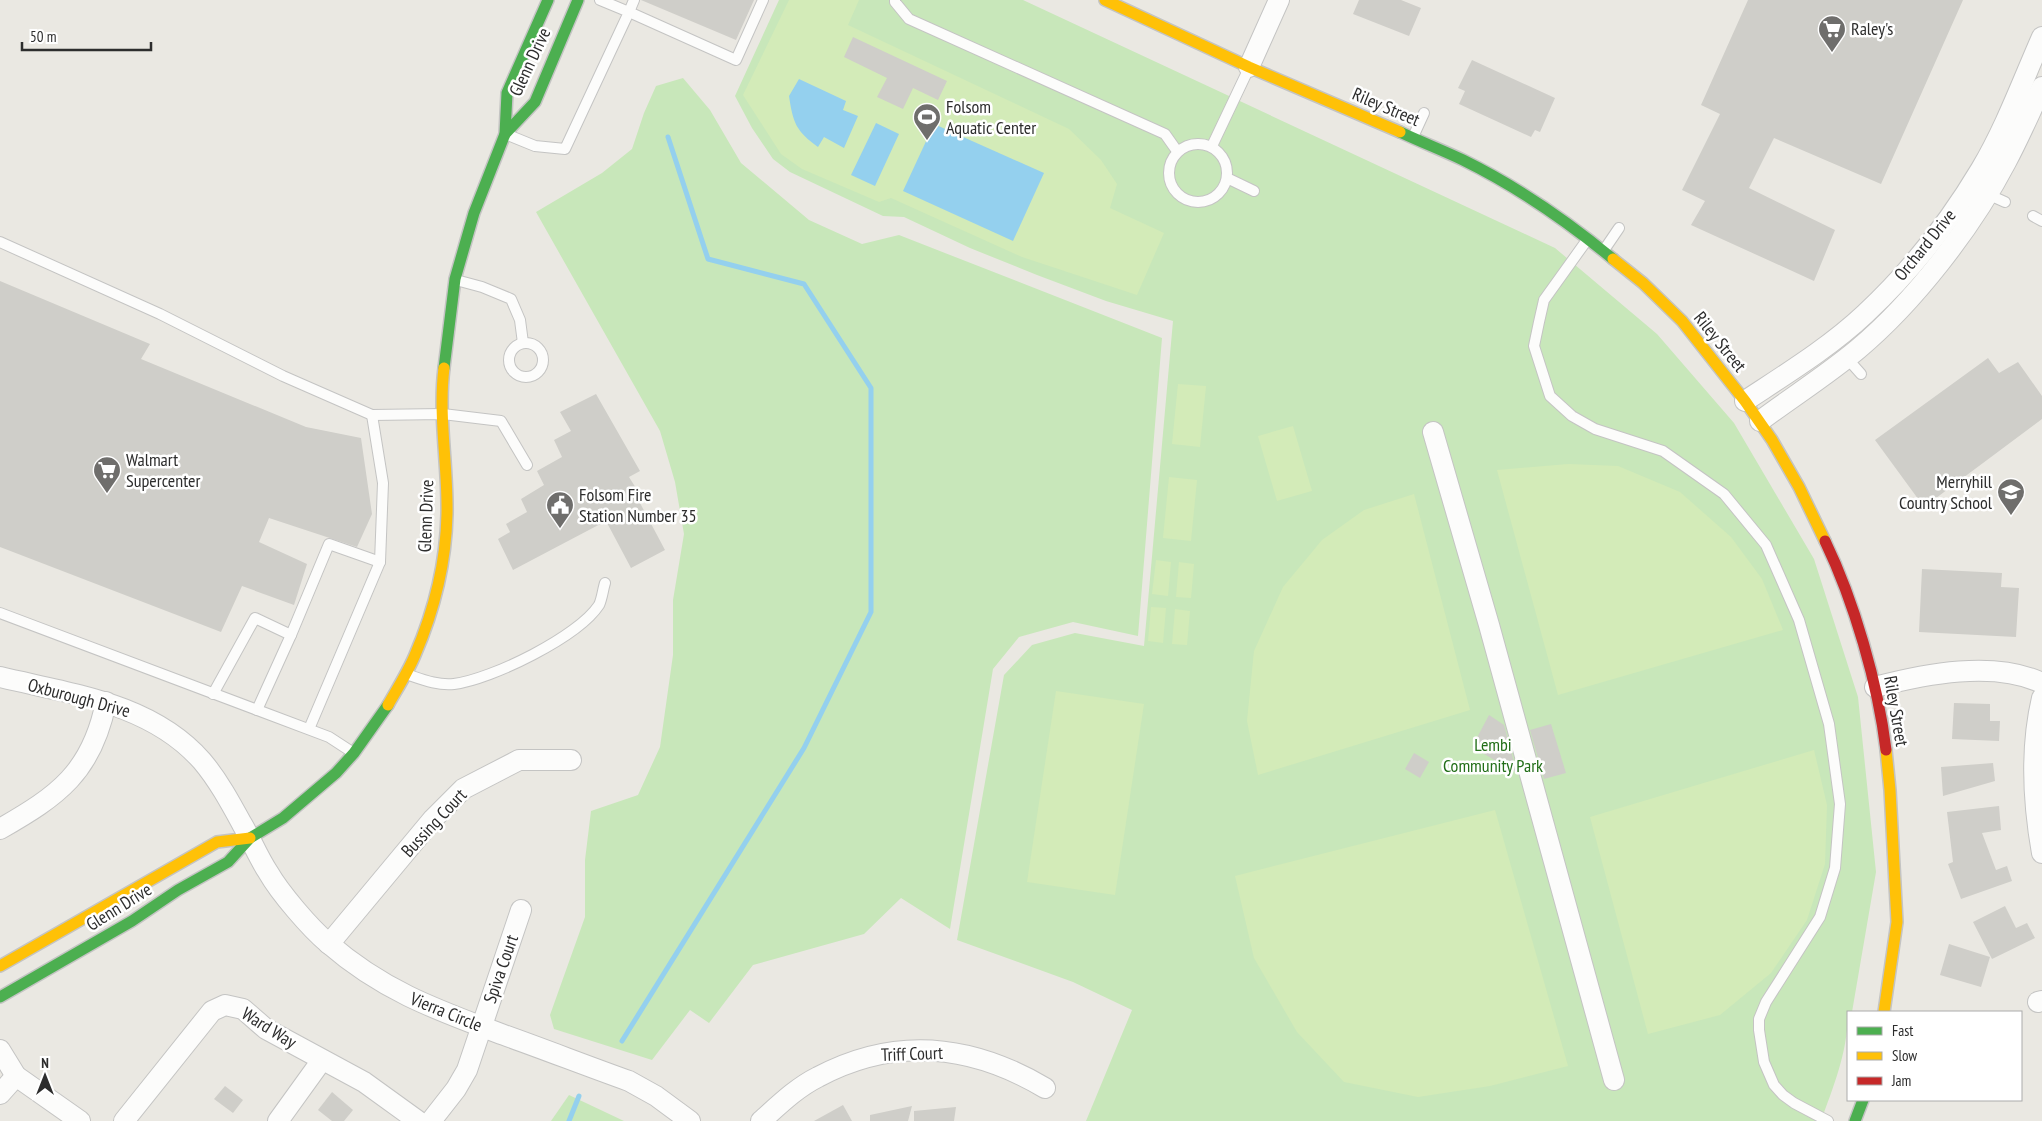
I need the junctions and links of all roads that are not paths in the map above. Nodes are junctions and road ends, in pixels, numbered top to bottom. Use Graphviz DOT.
graph roads {
  1 [pos="578,0"];
  2 [pos="600,0"];
  3 [pos="634,0"];
  4 [pos="763,0"];
  5 [pos="895,0"];
  6 [pos="1105,0"];
  7 [pos="1279,0"];
  8 [pos="543,4"];
  9 [pos="1124,4"];
  10 [pos="629,12"];
  11 [pos="2042,37"];
  12 [pos="535,59"];
  13 [pos="1249,67"];
  14 [pos="532,82"];
  15 [pos="2042,86"];
  16 [pos="535,102"];
  17 [pos="1424,113"];
  18 [pos="505,134"];
  19 [pos="1413,138"];
  20 [pos="1212,146"];
  21 [pos="1177,151"];
  22 [pos="1227,178"];
  23 [pos="1254,191"];
  24 [pos="1988,194"];
  25 [pos="1619,228"];
  26 [pos="1588,238"];
  27 [pos="0,242"];
  28 [pos="1604,251"];
  29 [pos="455,279"];
  30 [pos="523,343"];
  31 [pos="1846,357"];
  32 [pos="1861,374"];
  33 [pos="1746,401"];
  34 [pos="443,414"];
  35 [pos="372,415"];
  36 [pos="1760,421"];
  37 [pos="1433,432"];
  38 [pos="527,465"];
  39 [pos="380,562"];
  40 [pos="605,583"];
  41 [pos="0,614"];
  42 [pos="291,635"];
  43 [pos="405,674"];
  44 [pos="0,677"];
  45 [pos="2042,683"];
  46 [pos="1875,687"];
  47 [pos="213,694"];
  48 [pos="2042,698"];
  49 [pos="106,702"];
  50 [pos="257,710"];
  51 [pos="308,729"];
  52 [pos="354,753"];
  53 [pos="571,760"];
  54 [pos="0,829"];
  55 [pos="250,838"];
  56 [pos="2042,853"];
  57 [pos="521,910"];
  58 [pos="329,944"];
  59 [pos="0,966"];
  60 [pos="0,997"];
  61 [pos="1884,1011"];
  62 [pos="482,1027"];
  63 [pos="0,1050"];
  64 [pos="322,1060"];
  65 [pos="16,1076"];
  66 [pos="1614,1080"];
  67 [pos="1045,1088"];
  68 [pos="0,1094"];
  69 [pos="1862,1101"];
  70 [pos="80,1121"];
  71 [pos="124,1121"];
  72 [pos="278,1121"];
  73 [pos="418,1121"];
  74 [pos="431,1121"];
  75 [pos="690,1121"];
  76 [pos="761,1121"];
  77 [pos="1828,1121"];
  78 [pos="1855,1121"];
  1 -- 16 [label="street, Glenn Drive"];
  2 -- 10 [label="lane"];
  3 -- 10 [label="lane"];
  4 -- 10 [label="lane"];
  5 -- 21 [label="lane"];
  6 -- 9 [label="street, Riley Street"];
  7 -- 13 [label="street"];
  8 -- 12 [label="street"];
  8 -- 18 [label="street, Glenn Drive"];
  9 -- 13 [label="street, Riley Street"];
  10 -- 18 [label="lane"];
  11 -- 24 [label="street, Orchard Drive"];
  13 -- 19 [label="street, Riley Street"];
  13 -- 20 [label="lane"];
  14 -- 16 [label="street"];
  15 -- 24 [label="street, Orchard Drive"];
  16 -- 18 [label="street, Glenn Drive"];
  17 -- 19 [label="lane"];
  18 -- 29 [label="street, Glenn Drive"];
  19 -- 26 [label="street, Riley Street"];
  20 -- 21 [label="lane"];
  20 -- 22 [label="lane"];
  21 -- 22 [label="lane"];
  22 -- 23 [label="lane"];
  24 -- 31 [label="street, Orchard Drive"];
  24 -- 33 [label="street, Orchard Drive"];
  25 -- 28 [label="lane"];
  26 -- 28 [label="street, Riley Street"];
  26 -- 77 [label="lane"];
  27 -- 35 [label="lane"];
  28 -- 33 [label="street, Riley Street"];
  29 -- 30 [label="lane"];
  29 -- 34 [label="street, Glenn Drive"];
  31 -- 32 [label="lane"];
  31 -- 36 [label="street, Orchard Drive"];
  33 -- 36 [label="street, Riley Street"];
  34 -- 35 [label="lane"];
  34 -- 38 [label="lane"];
  34 -- 43 [label="street, Glenn Drive"];
  35 -- 39 [label="lane"];
  36 -- 46 [label="street, Riley Street"];
  37 -- 66 [label="street"];
  39 -- 42 [label="lane"];
  39 -- 51 [label="lane"];
  40 -- 43 [label="lane"];
  41 -- 47 [label="lane"];
  42 -- 47 [label="lane"];
  42 -- 50 [label="lane"];
  43 -- 52 [label="street, Glenn Drive"];
  44 -- 49 [label="street, Oxburough Drive"];
  45 -- 46 [label="street"];
  46 -- 61 [label="street, Riley Street"];
  47 -- 50 [label="lane"];
  48 -- 56 [label="street"];
  49 -- 54 [label="street"];
  49 -- 55 [label="street, Oxburough Drive"];
  50 -- 51 [label="lane"];
  51 -- 52 [label="lane"];
  52 -- 55 [label="street, Glenn Drive"];
  53 -- 58 [label="street, Bussing Court"];
  55 -- 58 [label="street, Vierra Circle"];
  55 -- 59 [label="street, Glenn Drive"];
  55 -- 60 [label="street, Glenn Drive"];
  57 -- 62 [label="street, Spiva Court"];
  58 -- 62 [label="street, Vierra Circle"];
  62 -- 74 [label="street, Spiva Court"];
  62 -- 75 [label="street, Vierra Circle"];
  63 -- 65 [label="street"];
  64 -- 71 [label="street, Ward Way"];
  64 -- 72 [label="street"];
  64 -- 73 [label="street, Ward Way"];
  65 -- 68 [label="street"];
  65 -- 70 [label="street"];
  67 -- 76 [label="street, Triff Court"];
  69 -- 78 [label="street"];
}
